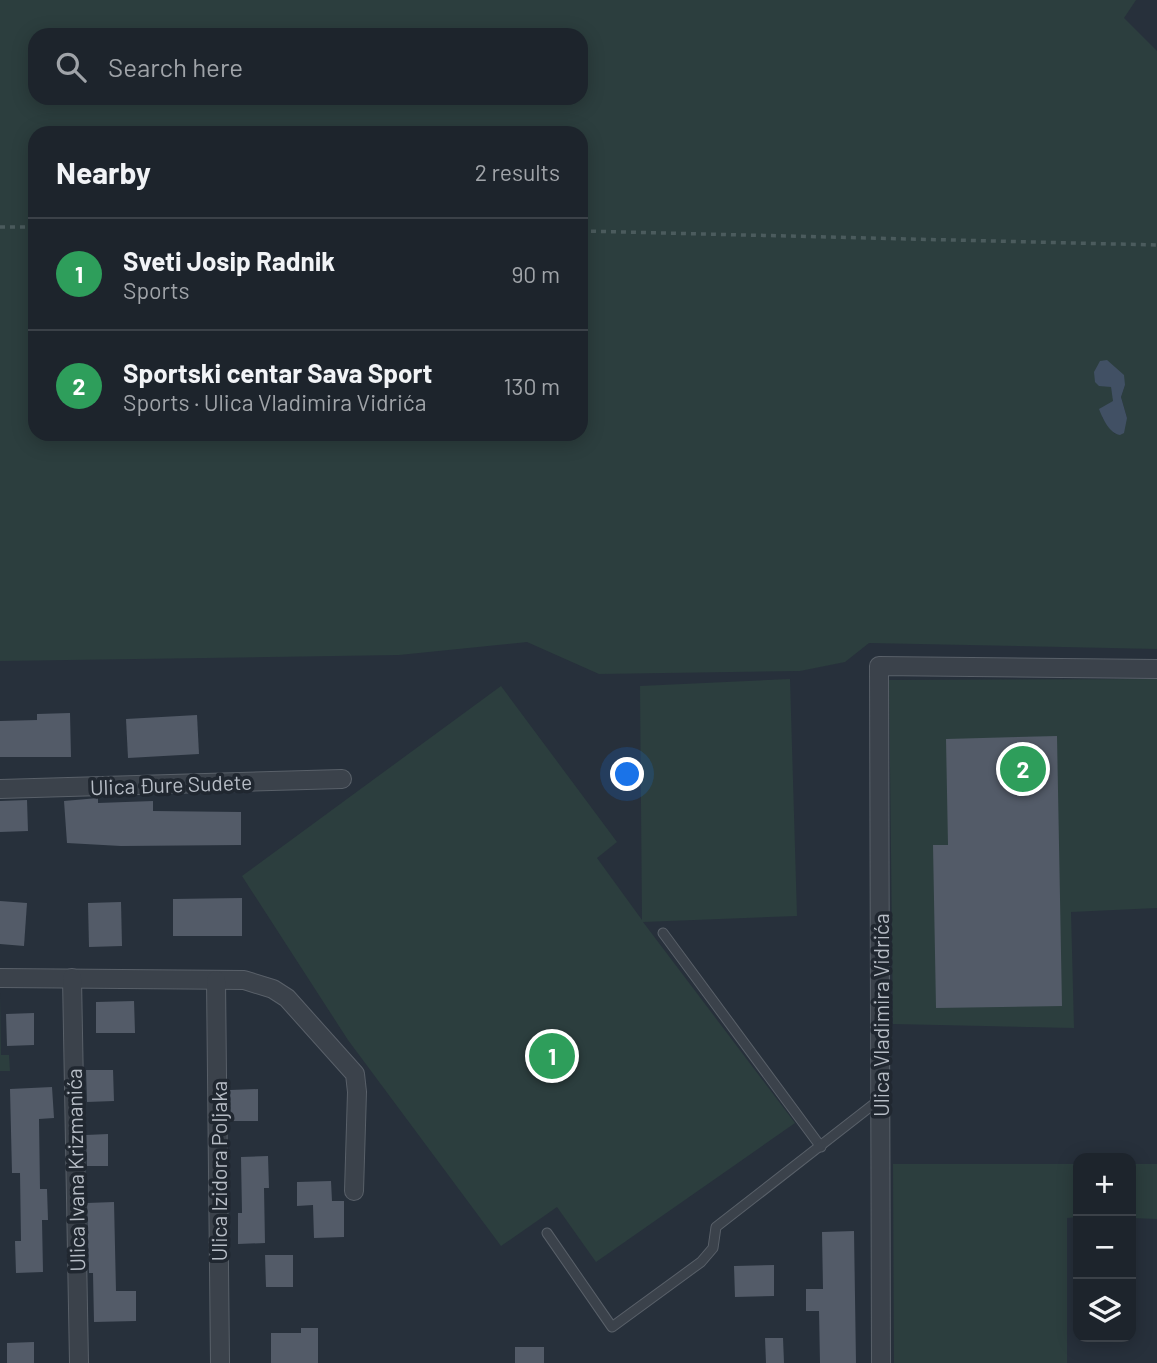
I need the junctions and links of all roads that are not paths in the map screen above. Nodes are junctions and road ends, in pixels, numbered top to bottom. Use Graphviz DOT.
graph roads {
  1 [pos="1157,669"];
  2 [pos="342,779"];
  3 [pos="0,789"];
  4 [pos="663,933"];
  5 [pos="0,978"];
  6 [pos="72,978"];
  7 [pos="216,980"];
  8 [pos="879,1100"];
  9 [pos="821,1147"];
  10 [pos="354,1191"];
  11 [pos="547,1233"];
  12 [pos="79,1363"];
  13 [pos="219,1363"];
  14 [pos="881,1363"];
  1 -- 8 [label="street, Ulica Vladimira Vidrića"];
  2 -- 3 [label="street, Ulica Đure Sudete"];
  4 -- 9 [label="lane"];
  5 -- 6 [label="street"];
  6 -- 7 [label="street"];
  6 -- 12 [label="street, Ulica Ivana Krizmanića"];
  7 -- 10 [label="street"];
  7 -- 13 [label="street, Ulica Izidora Poljaka"];
  8 -- 9 [label="lane"];
  8 -- 14 [label="street, Ulica Vladimira Vidrića"];
  9 -- 11 [label="lane"];
}
